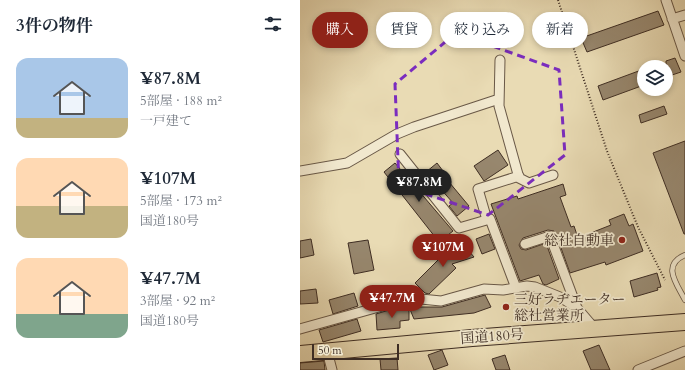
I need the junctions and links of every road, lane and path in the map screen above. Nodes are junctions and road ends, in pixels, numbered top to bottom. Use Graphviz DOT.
graph roads {
  1 [pos="558,0"];
  2 [pos="666,0"];
  3 [pos="685,14"];
  4 [pos="672,19"];
  5 [pos="685,56"];
  6 [pos="500,60"];
  7 [pos="499,99"];
  8 [pos="400,154"];
  9 [pos="300,171"];
  10 [pos="553,175"];
  11 [pos="519,176"];
  12 [pos="487,220"];
  13 [pos="525,244"];
  14 [pos="685,255"];
  15 [pos="666,280"];
  16 [pos="516,288"];
  17 [pos="685,300"];
  18 [pos="577,308"];
  19 [pos="685,322"];
  20 [pos="300,329"];
  21 [pos="595,329"];
  22 [pos="326,351"];
  23 [pos="685,351"];
  24 [pos="300,354"];
  25 [pos="332,370"];
  26 [pos="638,370"];
  1 -- 15 [label="path"];
  2 -- 4 [label="street"];
  3 -- 4 [label="street"];
  4 -- 5 [label="street"];
  6 -- 7 [label="street"];
  7 -- 9 [label="street"];
  7 -- 11 [label="street"];
  8 -- 12 [label="street"];
  10 -- 11 [label="street"];
  11 -- 12 [label="street"];
  12 -- 16 [label="street"];
  13 -- 18 [label="street"];
  14 -- 17 [label="lane"];
  16 -- 18 [label="street"];
  16 -- 20 [label="street"];
  18 -- 21 [label="street"];
  19 -- 21 [label="highway, 国道180号"];
  21 -- 22 [label="highway, 国道180号"];
  22 -- 24 [label="highway, 国道180号"];
  22 -- 25 [label="street"];
  23 -- 26 [label="street"];
}
